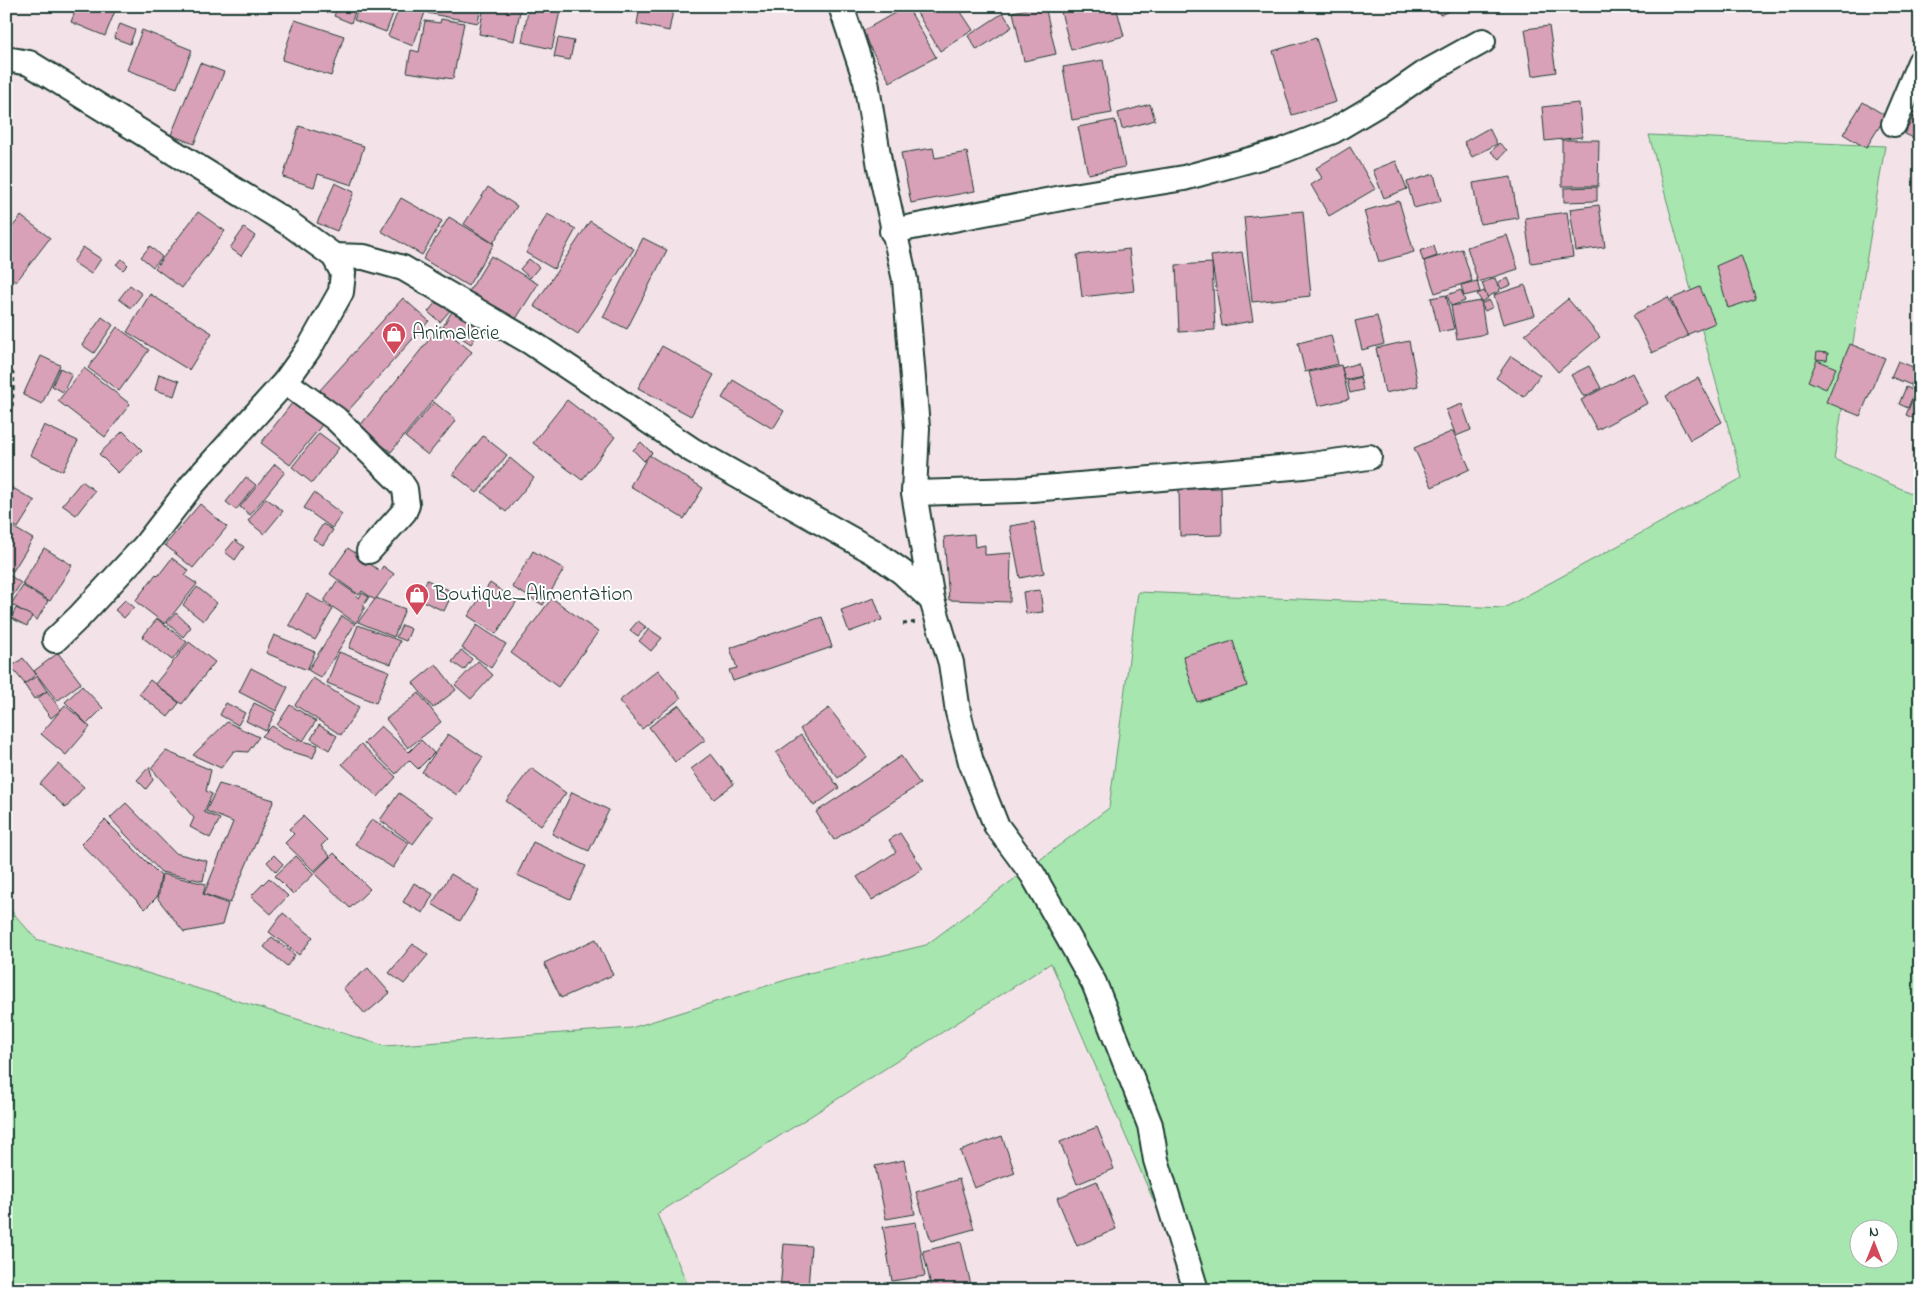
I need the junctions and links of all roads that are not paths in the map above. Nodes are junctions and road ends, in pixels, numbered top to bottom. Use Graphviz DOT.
graph roads {
  1 [pos="841,6"];
  2 [pos="1483,41"];
  3 [pos="6,59"];
  4 [pos="1920,62"];
  5 [pos="1894,124"];
  6 [pos="892,231"];
  7 [pos="334,256"];
  8 [pos="285,382"];
  9 [pos="1369,457"];
  10 [pos="914,493"];
  11 [pos="368,551"];
  12 [pos="932,600"];
  13 [pos="55,640"];
  14 [pos="1196,1290"];
  1 -- 6 [label="street"];
  2 -- 6 [label="street"];
  3 -- 7 [label="street"];
  4 -- 5 [label="street"];
  6 -- 10 [label="street"];
  7 -- 8 [label="street"];
  7 -- 12 [label="street"];
  8 -- 11 [label="street"];
  8 -- 13 [label="street"];
  9 -- 10 [label="street"];
  10 -- 12 [label="street"];
  12 -- 14 [label="street"];
}
